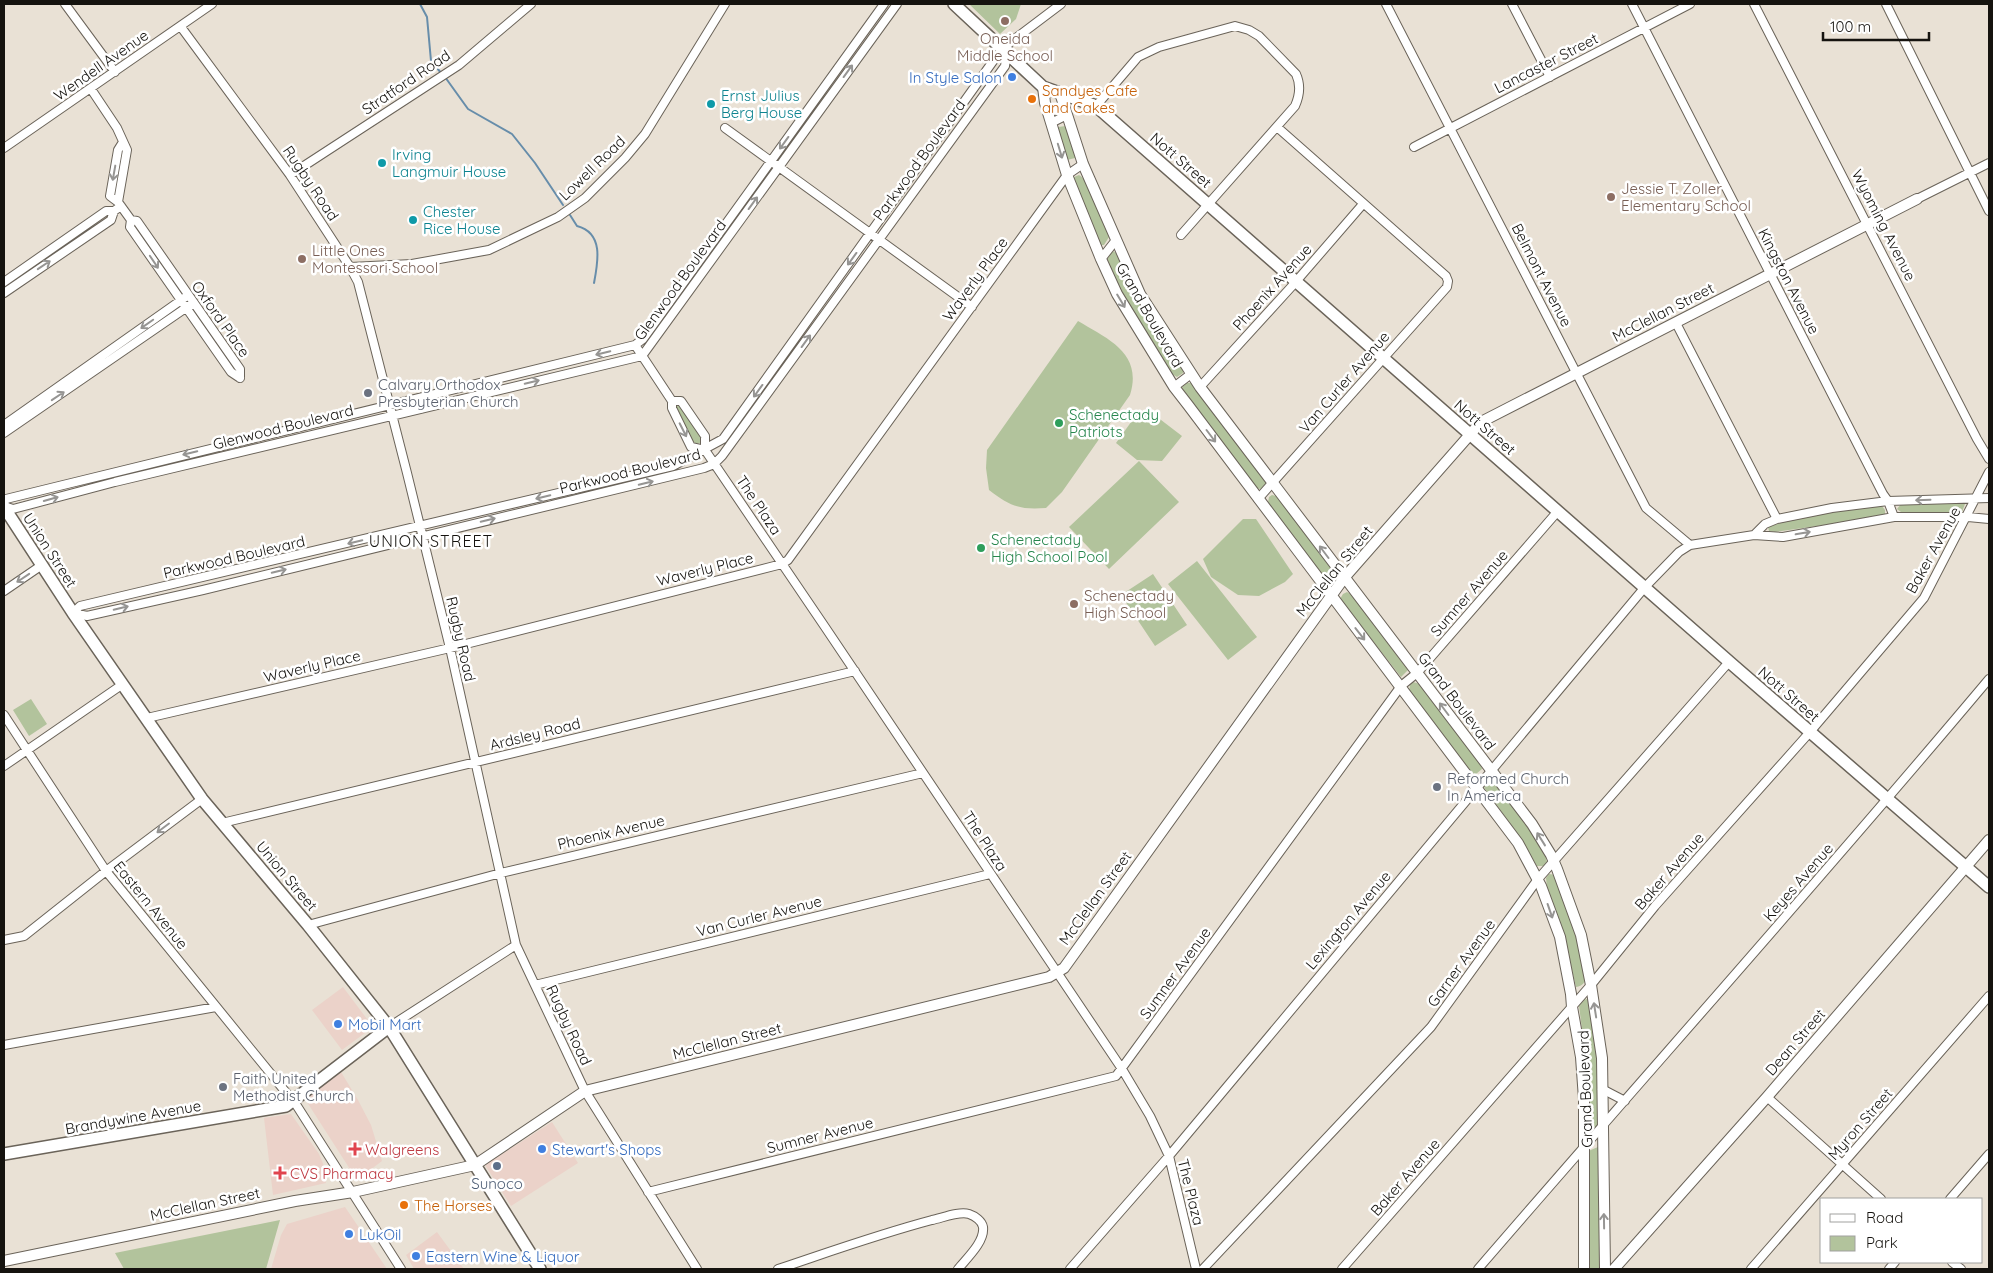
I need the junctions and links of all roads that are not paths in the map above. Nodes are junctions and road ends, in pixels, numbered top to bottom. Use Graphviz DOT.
graph roads {
  1 [pos="65,4"];
  2 [pos="212,4"];
  3 [pos="531,4"];
  4 [pos="725,4"];
  5 [pos="884,4"];
  6 [pos="897,4"];
  7 [pos="954,4"];
  8 [pos="1061,4"];
  9 [pos="1386,4"];
  10 [pos="1512,4"];
  11 [pos="1632,4"];
  12 [pos="1690,4"];
  13 [pos="1754,4"];
  14 [pos="1886,4"];
  15 [pos="181,27"];
  16 [pos="1645,28"];
  17 [pos="1006,54"];
  18 [pos="115,72"];
  19 [pos="1550,77"];
  20 [pos="1043,87"];
  21 [pos="91,89"];
  22 [pos="1060,93"];
  23 [pos="1096,106"];
  24 [pos="1067,115"];
  25 [pos="1052,123"];
  26 [pos="1450,126"];
  27 [pos="1277,127"];
  28 [pos="725,128"];
  29 [pos="1414,147"];
  30 [pos="4,148"];
  31 [pos="771,162"];
  32 [pos="1989,163"];
  33 [pos="1083,164"];
  34 [pos="779,167"];
  35 [pos="1971,172"];
  36 [pos="1067,175"];
  37 [pos="290,176"];
  38 [pos="1917,199"];
  39 [pos="120,204"];
  40 [pos="1208,204"];
  41 [pos="1363,204"];
  42 [pos="114,211"];
  43 [pos="1989,211"];
  44 [pos="1868,224"];
  45 [pos="871,234"];
  46 [pos="1181,235"];
  47 [pos="879,240"];
  48 [pos="1116,240"];
  49 [pos="1101,259"];
  50 [pos="350,267"];
  51 [pos="1770,274"];
  52 [pos="4,282"];
  53 [pos="1296,282"];
  54 [pos="4,293"];
  55 [pos="184,298"];
  56 [pos="189,306"];
  57 [pos="972,306"];
  58 [pos="1676,323"];
  59 [pos="636,346"];
  60 [pos="642,356"];
  61 [pos="1384,358"];
  62 [pos="1577,373"];
  63 [pos="1191,374"];
  64 [pos="1174,387"];
  65 [pos="1200,387"];
  66 [pos="672,401"];
  67 [pos="389,404"];
  68 [pos="392,415"];
  69 [pos="4,425"];
  70 [pos="4,433"];
  71 [pos="1470,434"];
  72 [pos="704,450"];
  73 [pos="1989,459"];
  74 [pos="714,464"];
  75 [pos="1989,472"];
  76 [pos="1273,483"];
  77 [pos="1978,498"];
  78 [pos="1989,498"];
  79 [pos="1258,499"];
  80 [pos="1888,501"];
  81 [pos="4,506"];
  82 [pos="1558,511"];
  83 [pos="1894,517"];
  84 [pos="1968,517"];
  85 [pos="1989,518"];
  86 [pos="1777,519"];
  87 [pos="419,527"];
  88 [pos="1754,535"];
  89 [pos="421,536"];
  90 [pos="1690,545"];
  91 [pos="782,564"];
  92 [pos="42,565"];
  93 [pos="1344,578"];
  94 [pos="1645,587"];
  95 [pos="4,591"];
  96 [pos="1330,596"];
  97 [pos="74,613"];
  98 [pos="450,648"];
  99 [pos="1730,662"];
  100 [pos="855,671"];
  101 [pos="1417,673"];
  102 [pos="1989,679"];
  103 [pos="123,684"];
  104 [pos="1400,686"];
  105 [pos="4,714"];
  106 [pos="147,718"];
  107 [pos="1810,732"];
  108 [pos="26,750"];
  109 [pos="474,762"];
  110 [pos="4,766"];
  111 [pos="1492,771"];
  112 [pos="923,773"];
  113 [pos="1476,788"];
  114 [pos="202,799"];
  115 [pos="1887,800"];
  116 [pos="222,823"];
  117 [pos="1989,840"];
  118 [pos="1554,862"];
  119 [pos="1966,865"];
  120 [pos="106,871"];
  121 [pos="501,873"];
  122 [pos="990,874"];
  123 [pos="1538,879"];
  124 [pos="1989,887"];
  125 [pos="308,925"];
  126 [pos="4,940"];
  127 [pos="516,945"];
  128 [pos="1057,973"];
  129 [pos="535,985"];
  130 [pos="1591,985"];
  131 [pos="1989,996"];
  132 [pos="216,1007"];
  133 [pos="1572,1007"];
  134 [pos="389,1028"];
  135 [pos="4,1045"];
  136 [pos="1122,1069"];
  137 [pos="1602,1089"];
  138 [pos="585,1091"];
  139 [pos="1767,1097"];
  140 [pos="293,1101"];
  141 [pos="1625,1101"];
  142 [pos="1602,1127"];
  143 [pos="1584,1147"];
  144 [pos="4,1154"];
  145 [pos="1989,1154"];
  146 [pos="1169,1156"];
  147 [pos="475,1165"];
  148 [pos="1842,1165"];
  149 [pos="353,1192"];
  150 [pos="648,1192"];
  151 [pos="1880,1198"];
  152 [pos="1951,1198"];
  153 [pos="1605,1255"];
  154 [pos="4,1261"];
  155 [pos="1618,1265"];
  156 [pos="401,1269"];
  157 [pos="540,1269"];
  158 [pos="697,1269"];
  159 [pos="778,1269"];
  160 [pos="958,1269"];
  161 [pos="1070,1269"];
  162 [pos="1196,1269"];
  163 [pos="1203,1269"];
  164 [pos="1342,1269"];
  165 [pos="1478,1269"];
  166 [pos="1584,1269"];
  167 [pos="1605,1269"];
  168 [pos="1751,1269"];
  1 -- 18 [label="street"];
  2 -- 15 [label="street, Wendell Avenue"];
  3 -- 37 [label="street, Stratford Road"];
  4 -- 50 [label="street, Lowell Road"];
  5 -- 31 [label="street, Glenwood Boulevard, one-way"];
  34 -- 6 [label="street, Glenwood Boulevard, one-way"];
  7 -- 17 [label="main road, Nott Street"];
  8 -- 17 [label="street"];
  9 -- 26 [label="street, Belmont Avenue"];
  10 -- 19 [label="street"];
  11 -- 16 [label="street, Kingston Avenue"];
  12 -- 16 [label="street, Lancaster Street"];
  13 -- 44 [label="street, Wyoming Avenue"];
  14 -- 35 [label="street"];
  15 -- 18 [label="street, Wendell Avenue"];
  15 -- 37 [label="street, Rugby Road"];
  16 -- 19 [label="street, Lancaster Street"];
  16 -- 51 [label="street, Kingston Avenue"];
  17 -- 20 [label="main road, Nott Street"];
  17 -- 45 [label="street, Parkwood Boulevard"];
  17 -- 47 [label="street, Parkwood Boulevard"];
  18 -- 21 [label="street, Wendell Avenue"];
  19 -- 26 [label="street, Lancaster Street"];
  20 -- 22 [label="main road, Nott Street"];
  20 -- 25 [label="street, Grand Boulevard"];
  21 -- 30 [label="street, Wendell Avenue"];
  21 -- 39 [label="street, Oxford Place"];
  22 -- 23 [label="main road, Nott Street"];
  22 -- 24 [label="street, Grand Boulevard"];
  23 -- 27 [label="street"];
  23 -- 40 [label="main road, Nott Street"];
  24 -- 25 [label="street"];
  24 -- 33 [label="street, Grand Boulevard"];
  25 -- 36 [label="street, Grand Boulevard, one-way"];
  26 -- 29 [label="street, Lancaster Street"];
  26 -- 62 [label="street, Belmont Avenue"];
  27 -- 40 [label="street"];
  27 -- 41 [label="street"];
  28 -- 31 [label="street"];
  31 -- 34 [label="street"];
  31 -- 59 [label="street, Glenwood Boulevard"];
  32 -- 35 [label="street, McClellan Street"];
  33 -- 36 [label="street, Waverly Place"];
  33 -- 48 [label="street, Grand Boulevard"];
  34 -- 45 [label="street"];
  60 -- 34 [label="street, Glenwood Boulevard, one-way"];
  35 -- 38 [label="street, McClellan Street"];
  35 -- 43 [label="street"];
  36 -- 49 [label="street, Grand Boulevard"];
  36 -- 57 [label="street, Waverly Place"];
  37 -- 50 [label="street, Rugby Road"];
  38 -- 44 [label="street, McClellan Street"];
  39 -- 42 [label="street"];
  39 -- 55 [label="street, Oxford Place"];
  40 -- 46 [label="street"];
  40 -- 53 [label="main road, Nott Street"];
  41 -- 53 [label="street, Phoenix Avenue"];
  41 -- 61 [label="street, Van Curler Avenue"];
  42 -- 52 [label="street"];
  54 -- 42 [label="street, one-way"];
  44 -- 51 [label="street, McClellan Street"];
  44 -- 73 [label="street, Wyoming Avenue"];
  45 -- 47 [label="street"];
  45 -- 72 [label="street, Parkwood Boulevard, one-way"];
  47 -- 57 [label="street"];
  74 -- 47 [label="street, Parkwood Boulevard, one-way"];
  48 -- 49 [label="street, Grand Boulevard"];
  48 -- 63 [label="street, Grand Boulevard"];
  49 -- 64 [label="street, Grand Boulevard, one-way"];
  50 -- 67 [label="street, Rugby Road"];
  51 -- 58 [label="street, McClellan Street"];
  51 -- 80 [label="street, Kingston Avenue"];
  53 -- 61 [label="main road, Nott Street"];
  53 -- 65 [label="street, Phoenix Avenue"];
  55 -- 56 [label="street, Oxford Place"];
  55 -- 69 [label="street, one-way"];
  56 -- 56 [label="street, Oxford Place"];
  70 -- 56 [label="street, one-way"];
  57 -- 91 [label="street, Waverly Place"];
  58 -- 62 [label="street, McClellan Street"];
  58 -- 86 [label="street"];
  59 -- 60 [label="street, The Plaza"];
  59 -- 67 [label="street, Glenwood Boulevard, one-way"];
  60 -- 66 [label="street, The Plaza"];
  68 -- 60 [label="street, Glenwood Boulevard, one-way"];
  61 -- 71 [label="main road, Nott Street"];
  61 -- 76 [label="street, Van Curler Avenue"];
  62 -- 71 [label="street, McClellan Street"];
  62 -- 90 [label="street, Belmont Avenue"];
  63 -- 64 [label="street, Grand Boulevard"];
  63 -- 65 [label="street, Grand Boulevard"];
  64 -- 79 [label="street, Grand Boulevard, one-way"];
  65 -- 76 [label="street, Grand Boulevard"];
  66 -- 72 [label="street, The Plaza, one-way"];
  66 -- 72 [label="street, The Plaza"];
  67 -- 68 [label="street, Rugby Road"];
  67 -- 81 [label="street, Glenwood Boulevard, one-way"];
  81 -- 68 [label="street, Glenwood Boulevard, one-way"];
  68 -- 87 [label="street, Rugby Road"];
  71 -- 82 [label="main road, Nott Street"];
  71 -- 93 [label="street, McClellan Street"];
  72 -- 74 [label="street, The Plaza"];
  72 -- 87 [label="street, Parkwood Boulevard, one-way"];
  89 -- 74 [label="street, Parkwood Boulevard, one-way"];
  74 -- 91 [label="street, The Plaza"];
  75 -- 77 [label="street, Baker Avenue"];
  76 -- 79 [label="street, Van Curler Avenue"];
  93 -- 76 [label="street, Grand Boulevard, one-way"];
  77 -- 78 [label="street"];
  77 -- 80 [label="street, one-way"];
  77 -- 84 [label="street, Baker Avenue"];
  79 -- 96 [label="street, Grand Boulevard"];
  80 -- 83 [label="street, Kingston Avenue"];
  80 -- 86 [label="street"];
  81 -- 92 [label="main road, Union Street"];
  82 -- 94 [label="main road, Nott Street"];
  82 -- 101 [label="street, Sumner Avenue"];
  83 -- 84 [label="street"];
  88 -- 83 [label="street, one-way"];
  84 -- 85 [label="street"];
  84 -- 107 [label="street, Baker Avenue"];
  86 -- 88 [label="street"];
  87 -- 89 [label="street, Rugby Road"];
  87 -- 97 [label="street, Parkwood Boulevard, one-way"];
  88 -- 90 [label="street"];
  97 -- 89 [label="street, Parkwood Boulevard, one-way"];
  89 -- 98 [label="street, Rugby Road"];
  90 -- 94 [label="street, Lexington Avenue"];
  91 -- 98 [label="street, Waverly Place"];
  91 -- 100 [label="street, The Plaza"];
  92 -- 95 [label="street, one-way"];
  92 -- 97 [label="main road, Union Street"];
  93 -- 96 [label="street, McClellan Street"];
  93 -- 101 [label="street, Grand Boulevard"];
  94 -- 99 [label="main road, Nott Street"];
  94 -- 111 [label="street, Lexington Avenue"];
  96 -- 104 [label="street, Grand Boulevard, one-way"];
  96 -- 128 [label="street, McClellan Street"];
  97 -- 103 [label="main road, Union Street"];
  98 -- 106 [label="street, Waverly Place"];
  98 -- 109 [label="street, Rugby Road"];
  99 -- 107 [label="main road, Nott Street"];
  99 -- 118 [label="street, Garner Avenue"];
  100 -- 109 [label="street, Ardsley Road"];
  100 -- 112 [label="street, The Plaza"];
  101 -- 104 [label="street, Sumner Avenue"];
  111 -- 101 [label="street, Grand Boulevard, one-way"];
  102 -- 115 [label="street, Keyes Avenue"];
  103 -- 106 [label="main road, Union Street"];
  103 -- 108 [label="street"];
  104 -- 113 [label="street, Grand Boulevard"];
  104 -- 136 [label="street, Sumner Avenue"];
  105 -- 108 [label="street, Eastern Avenue"];
  106 -- 114 [label="main road, Union Street"];
  107 -- 115 [label="main road, Nott Street"];
  107 -- 130 [label="street, Baker Avenue"];
  108 -- 110 [label="street"];
  108 -- 120 [label="street, Eastern Avenue"];
  109 -- 116 [label="street, Ardsley Road"];
  109 -- 121 [label="street, Rugby Road"];
  111 -- 113 [label="street, Lexington Avenue"];
  118 -- 111 [label="street, Grand Boulevard, one-way"];
  112 -- 121 [label="street, Phoenix Avenue"];
  112 -- 122 [label="street, The Plaza"];
  113 -- 123 [label="street, Grand Boulevard"];
  113 -- 146 [label="street, Lexington Avenue"];
  114 -- 116 [label="main road, Union Street"];
  114 -- 120 [label="street, one-way"];
  115 -- 119 [label="main road, Nott Street"];
  115 -- 141 [label="street, Keyes Avenue"];
  116 -- 125 [label="main road, Union Street"];
  117 -- 119 [label="street, Dean Street"];
  118 -- 123 [label="street, Garner Avenue"];
  118 -- 130 [label="street, Grand Boulevard"];
  119 -- 124 [label="main road, Nott Street"];
  119 -- 139 [label="street, Dean Street"];
  120 -- 126 [label="street"];
  120 -- 132 [label="street, Eastern Avenue"];
  121 -- 125 [label="street, Phoenix Avenue"];
  121 -- 127 [label="street, Rugby Road"];
  122 -- 128 [label="street, The Plaza"];
  122 -- 129 [label="street, Van Curler Avenue"];
  123 -- 133 [label="street, Grand Boulevard, one-way"];
  123 -- 163 [label="street, Garner Avenue"];
  125 -- 134 [label="main road, Union Street"];
  127 -- 129 [label="street, Rugby Road"];
  127 -- 134 [label="street, Brandywine Avenue"];
  128 -- 136 [label="street, The Plaza"];
  128 -- 138 [label="street, McClellan Street"];
  129 -- 138 [label="street, Rugby Road"];
  130 -- 133 [label="street, Baker Avenue"];
  137 -- 130 [label="street, Grand Boulevard, one-way"];
  131 -- 148 [label="street, Myron Street"];
  132 -- 135 [label="street"];
  132 -- 140 [label="street, Eastern Avenue"];
  133 -- 143 [label="street, Grand Boulevard"];
  133 -- 164 [label="street, Baker Avenue"];
  134 -- 140 [label="main road, Brandywine Avenue"];
  134 -- 147 [label="main road, Union Street"];
  136 -- 146 [label="street, The Plaza"];
  136 -- 150 [label="street, Sumner Avenue"];
  137 -- 141 [label="street"];
  137 -- 142 [label="street, Grand Boulevard"];
  138 -- 147 [label="street, McClellan Street"];
  138 -- 150 [label="street, Rugby Road"];
  139 -- 148 [label="street"];
  139 -- 155 [label="street, Dean Street"];
  140 -- 144 [label="main road, Brandywine Avenue"];
  140 -- 149 [label="street, Eastern Avenue"];
  141 -- 142 [label="street, Keyes Avenue"];
  142 -- 143 [label="street, Keyes Avenue"];
  153 -- 142 [label="street, Grand Boulevard, one-way"];
  143 -- 165 [label="street, Keyes Avenue"];
  143 -- 166 [label="street, Grand Boulevard"];
  145 -- 152 [label="street"];
  146 -- 161 [label="street, Lexington Avenue"];
  146 -- 162 [label="street, The Plaza"];
  147 -- 149 [label="street, McClellan Street"];
  147 -- 157 [label="main road, Union Street"];
  148 -- 151 [label="street"];
  148 -- 168 [label="street, Myron Street"];
  149 -- 154 [label="street, McClellan Street"];
  149 -- 156 [label="street, Eastern Avenue"];
  150 -- 158 [label="street, Rugby Road"];
  153 -- 155 [label="street, Dean Street"];
  153 -- 167 [label="street, Grand Boulevard"];
  159 -- 160 [label="street"];
}
